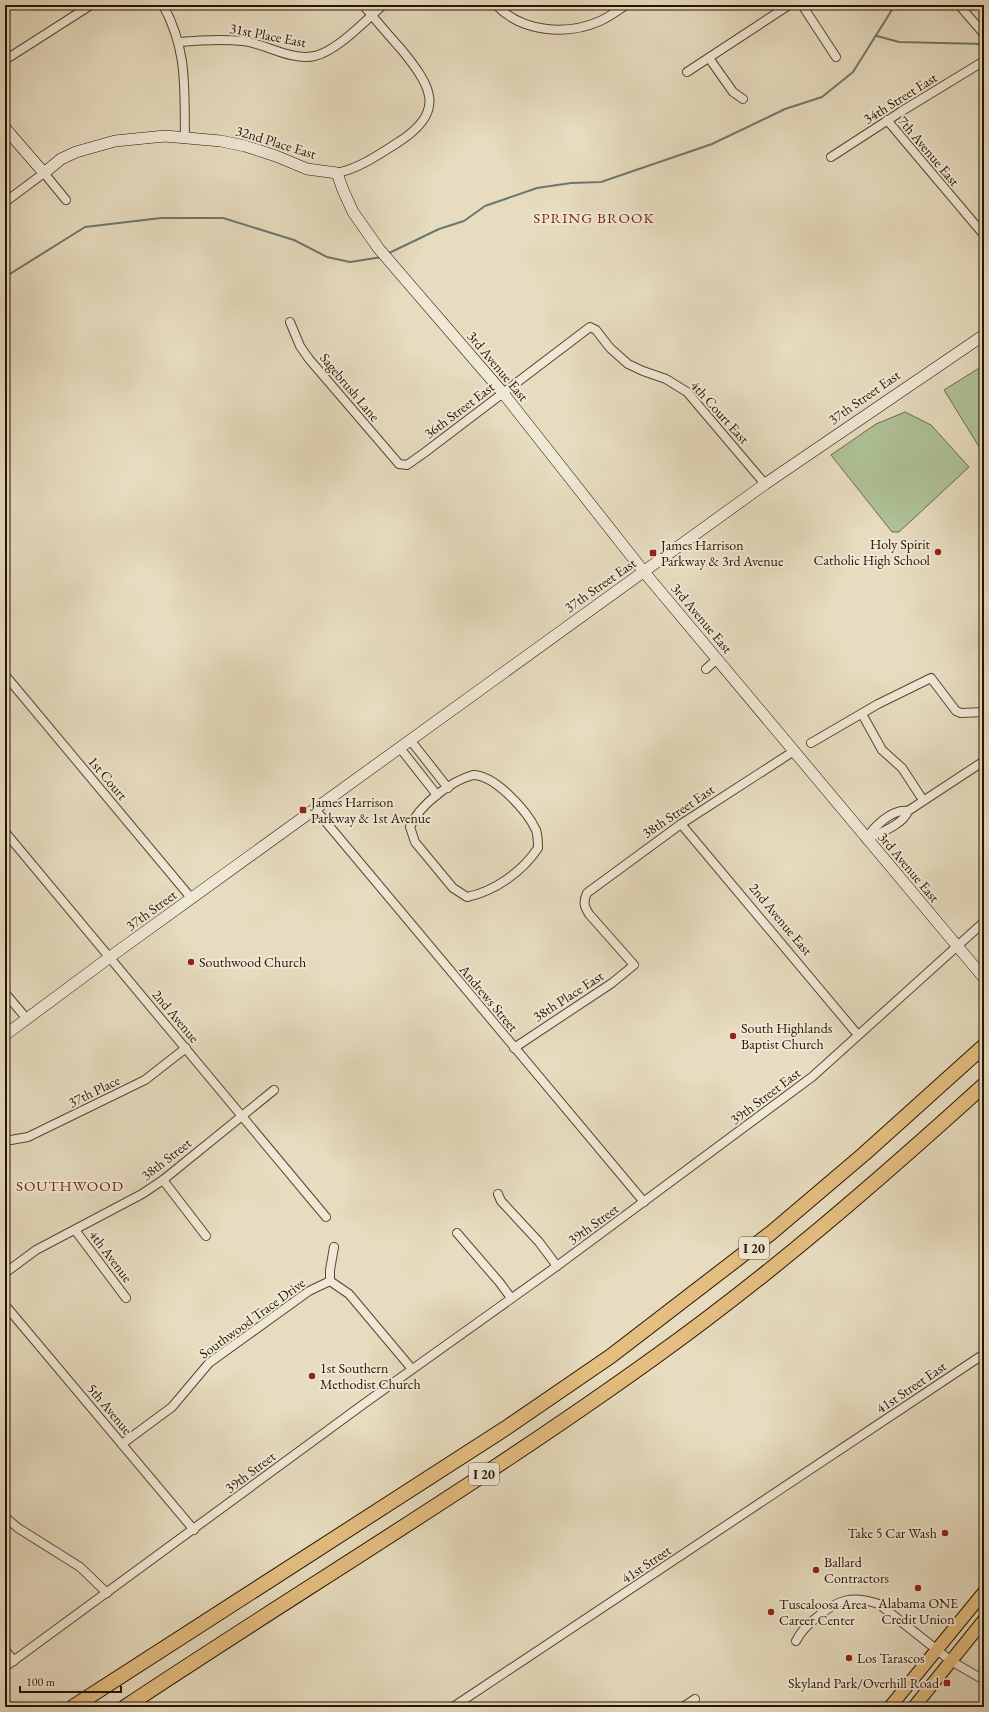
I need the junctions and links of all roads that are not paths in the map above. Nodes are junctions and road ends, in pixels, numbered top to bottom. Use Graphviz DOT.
graph roads {
  1 [pos="91,5"];
  2 [pos="163,5"];
  3 [pos="363,5"];
  4 [pos="383,5"];
  5 [pos="496,5"];
  6 [pos="624,5"];
  7 [pos="789,5"];
  8 [pos="802,5"];
  9 [pos="959,5"];
  10 [pos="372,15"];
  11 [pos="984,34"];
  12 [pos="179,42"];
  13 [pos="836,57"];
  14 [pos="709,58"];
  15 [pos="5,60"];
  16 [pos="984,61"];
  17 [pos="687,72"];
  18 [pos="743,99"];
  19 [pos="887,120"];
  20 [pos="5,128"];
  21 [pos="185,137"];
  22 [pos="831,158"];
  23 [pos="337,172"];
  24 [pos="44,173"];
  25 [pos="66,200"];
  26 [pos="5,202"];
  27 [pos="984,235"];
  28 [pos="290,322"];
  29 [pos="590,328"];
  30 [pos="984,335"];
  31 [pos="503,393"];
  32 [pos="399,464"];
  33 [pos="765,484"];
  34 [pos="644,572"];
  35 [pos="717,659"];
  36 [pos="706,669"];
  37 [pos="5,675"];
  38 [pos="984,712"];
  39 [pos="862,714"];
  40 [pos="411,741"];
  41 [pos="811,743"];
  42 [pos="400,748"];
  43 [pos="794,751"];
  44 [pos="984,761"];
  45 [pos="448,788"];
  46 [pos="437,796"];
  47 [pos="924,800"];
  48 [pos="315,809"];
  49 [pos="681,824"];
  50 [pos="5,832"];
  51 [pos="866,839"];
  52 [pos="192,899"];
  53 [pos="984,922"];
  54 [pos="956,946"];
  55 [pos="110,957"];
  56 [pos="634,965"];
  57 [pos="984,978"];
  58 [pos="5,993"];
  59 [pos="27,1019"];
  60 [pos="5,1035"];
  61 [pos="858,1035"];
  62 [pos="984,1046"];
  63 [pos="186,1048"];
  64 [pos="514,1048"];
  65 [pos="984,1085"];
  66 [pos="274,1090"];
  67 [pos="241,1115"];
  68 [pos="5,1141"];
  69 [pos="163,1180"];
  70 [pos="498,1194"];
  71 [pos="644,1202"];
  72 [pos="326,1217"];
  73 [pos="75,1230"];
  74 [pos="457,1233"];
  75 [pos="206,1236"];
  76 [pos="334,1247"];
  77 [pos="557,1266"];
  78 [pos="5,1273"];
  79 [pos="330,1281"];
  80 [pos="126,1298"];
  81 [pos="511,1298"];
  82 [pos="5,1305"];
  83 [pos="984,1354"];
  84 [pos="412,1369"];
  85 [pos="852,1442"];
  86 [pos="122,1444"];
  87 [pos="5,1517"];
  88 [pos="194,1530"];
  89 [pos="984,1592"];
  90 [pos="108,1593"];
  91 [pos="984,1620"];
  92 [pos="796,1641"];
  93 [pos="5,1650"];
  94 [pos="937,1650"];
  95 [pos="14,1661"];
  96 [pos="951,1661"];
  97 [pos="5,1667"];
  98 [pos="984,1680"];
  99 [pos="695,1699"];
  100 [pos="463,1704"];
  101 [pos="73,1707"];
  102 [pos="125,1707"];
  103 [pos="453,1707"];
  104 [pos="683,1707"];
  105 [pos="890,1707"];
  106 [pos="914,1707"];
  1 -- 15 [label="street"];
  2 -- 12 [label="street"];
  3 -- 10 [label="street"];
  4 -- 10 [label="street, 31st Place East"];
  5 -- 6 [label="street"];
  7 -- 14 [label="street"];
  8 -- 13 [label="street"];
  9 -- 11 [label="street"];
  10 -- 12 [label="street, 31st Place East"];
  10 -- 23 [label="street, 32nd Place East"];
  12 -- 21 [label="street"];
  14 -- 17 [label="street"];
  14 -- 18 [label="street"];
  16 -- 19 [label="street, 34th Street East"];
  19 -- 22 [label="street, 34th Street East"];
  19 -- 27 [label="street, 7th Avenue East"];
  20 -- 24 [label="street"];
  21 -- 23 [label="street, 32nd Place East"];
  21 -- 24 [label="street, 32nd Place East"];
  23 -- 31 [label="street, 3rd Avenue East"];
  24 -- 25 [label="street"];
  24 -- 26 [label="street"];
  28 -- 32 [label="street, Sagebrush Lane"];
  29 -- 31 [label="street, 36th Street East"];
  29 -- 33 [label="street, 4th Court East"];
  30 -- 33 [label="street, 37th Street East"];
  31 -- 32 [label="street, 36th Street East"];
  31 -- 34 [label="street, 3rd Avenue East"];
  33 -- 34 [label="street, 37th Street East"];
  34 -- 35 [label="street, 3rd Avenue East"];
  34 -- 40 [label="street, 37th Street East"];
  35 -- 36 [label="street"];
  35 -- 43 [label="street, 3rd Avenue East"];
  37 -- 52 [label="street, 1st Court"];
  38 -- 39 [label="street"];
  39 -- 41 [label="street"];
  39 -- 47 [label="street"];
  40 -- 42 [label="street, 37th Street East"];
  40 -- 45 [label="street"];
  42 -- 46 [label="street"];
  42 -- 48 [label="street, 37th Street East"];
  43 -- 49 [label="street, 38th Street East"];
  43 -- 51 [label="street, 3rd Avenue East"];
  44 -- 47 [label="street"];
  45 -- 46 [label="street"];
  45 -- 46 [label="street"];
  47 -- 51 [label="street"];
  48 -- 52 [label="street, 37th Street"];
  48 -- 64 [label="street, Andrews Street"];
  49 -- 56 [label="street, 38th Street East"];
  49 -- 61 [label="street, 2nd Avenue East"];
  50 -- 55 [label="street, 2nd Avenue"];
  51 -- 54 [label="street, 3rd Avenue East"];
  52 -- 55 [label="street, 37th Street"];
  53 -- 54 [label="street, 39th Street East"];
  54 -- 57 [label="street, 3rd Avenue East"];
  54 -- 61 [label="street, 39th Street East"];
  55 -- 59 [label="street, 37th Street"];
  55 -- 63 [label="street, 2nd Avenue"];
  56 -- 64 [label="street, 38th Place East"];
  58 -- 59 [label="street"];
  59 -- 60 [label="street, 37th Street"];
  61 -- 71 [label="street, 39th Street East"];
  62 -- 101 [label="highway, I 20"];
  63 -- 67 [label="street, 2nd Avenue"];
  63 -- 68 [label="street, 37th Place"];
  64 -- 71 [label="street, Andrews Street"];
  65 -- 102 [label="highway, I 20"];
  66 -- 67 [label="street, 38th Street"];
  67 -- 69 [label="street, 38th Street"];
  67 -- 72 [label="street, 2nd Avenue"];
  69 -- 73 [label="street, 38th Street"];
  69 -- 75 [label="street"];
  70 -- 77 [label="street"];
  71 -- 77 [label="street, 39th Street"];
  73 -- 78 [label="street, 38th Street"];
  73 -- 80 [label="street, 4th Avenue"];
  74 -- 81 [label="street"];
  76 -- 79 [label="street"];
  77 -- 81 [label="street, 39th Street"];
  79 -- 84 [label="street"];
  79 -- 86 [label="street, Southwood Trace Drive"];
  81 -- 84 [label="street, 39th Street"];
  82 -- 86 [label="street, 5th Avenue"];
  83 -- 85 [label="street, 41st Street East"];
  84 -- 88 [label="street, 39th Street"];
  85 -- 100 [label="street, 41st Street"];
  86 -- 88 [label="street, 5th Avenue"];
  87 -- 90 [label="street"];
  88 -- 90 [label="street, 39th Street"];
  89 -- 94 [label="main road"];
  90 -- 95 [label="street, 39th Street"];
  91 -- 96 [label="main road"];
  92 -- 94 [label="street"];
  93 -- 95 [label="street"];
  94 -- 96 [label="street"];
  94 -- 105 [label="main road"];
  95 -- 97 [label="street, 39th Street"];
  96 -- 98 [label="street"];
  96 -- 106 [label="main road"];
  99 -- 104 [label="street"];
  100 -- 103 [label="street, 41st Street"];
}
